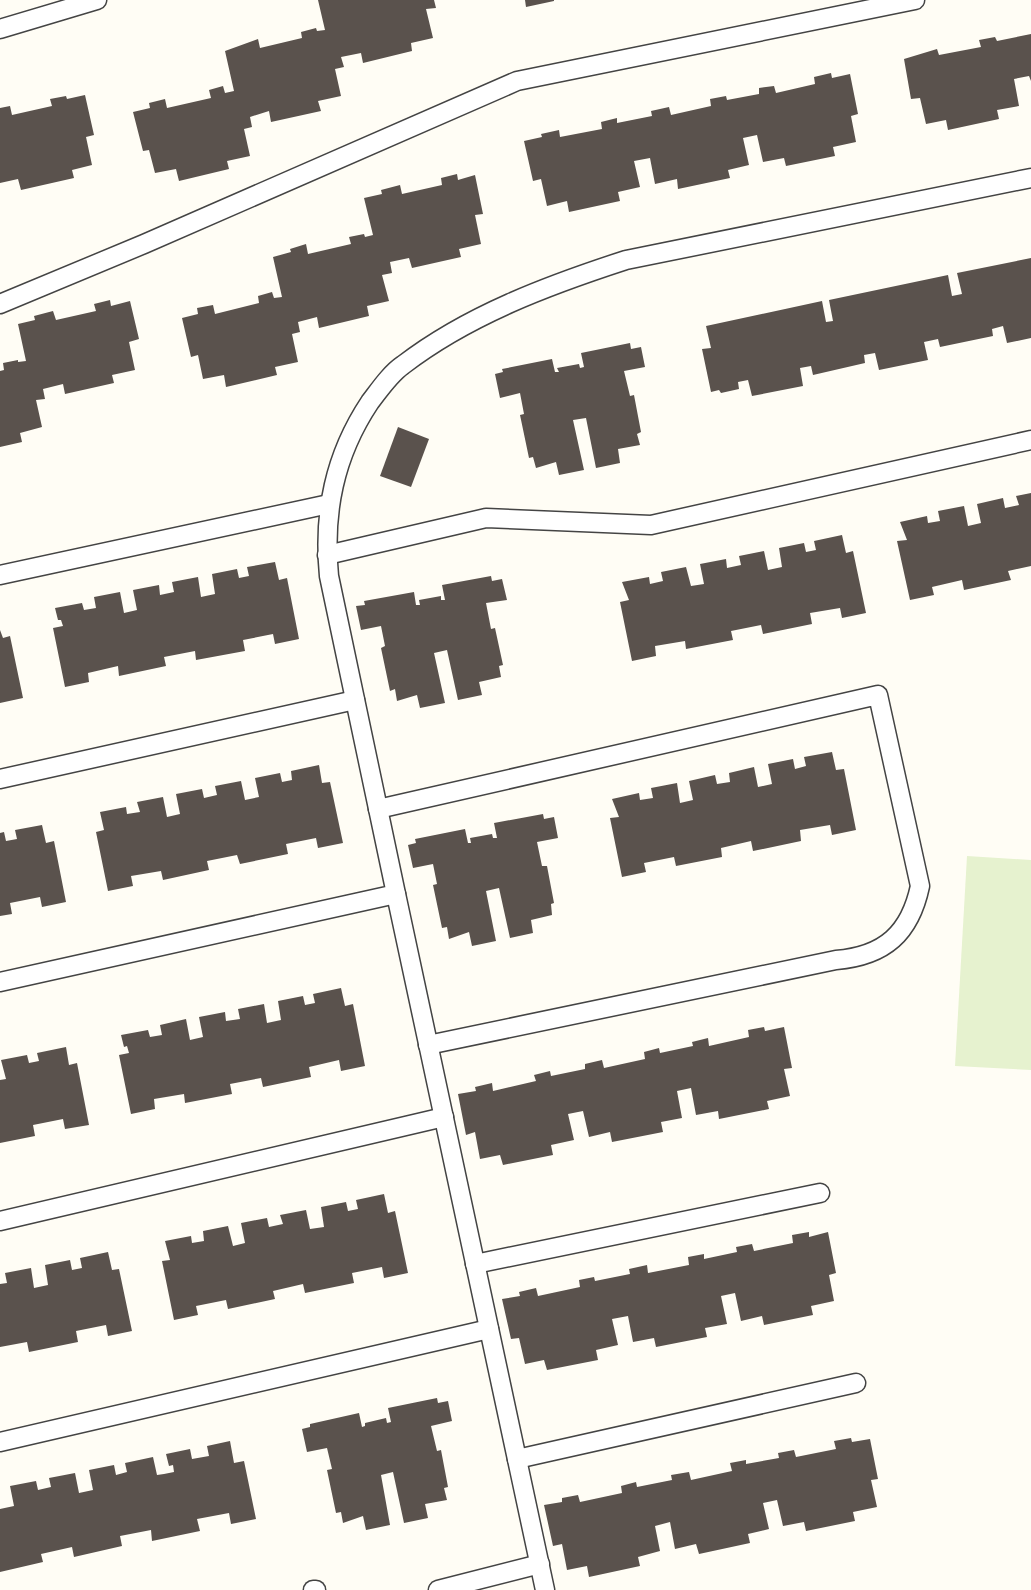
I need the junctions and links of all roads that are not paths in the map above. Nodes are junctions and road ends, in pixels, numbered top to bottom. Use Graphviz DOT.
graph roads {
  1 [pos="97,0"];
  2 [pos="915,0"];
  3 [pos="0,29"];
  4 [pos="1031,178"];
  5 [pos="0,304"];
  6 [pos="1031,440"];
  7 [pos="329,504"];
  8 [pos="327,555"];
  9 [pos="0,574"];
  10 [pos="355,700"];
  11 [pos="0,779"];
  12 [pos="378,809"];
  13 [pos="396,894"];
  14 [pos="0,982"];
  15 [pos="428,1045"];
  16 [pos="444,1117"];
  17 [pos="820,1193"];
  18 [pos="0,1221"];
  19 [pos="475,1264"];
  20 [pos="489,1329"];
  21 [pos="856,1383"];
  22 [pos="0,1442"];
  23 [pos="517,1459"];
  24 [pos="540,1564"];
  25 [pos="438,1590"];
  26 [pos="545,1590"];
  1 -- 3 [label="lane"];
  2 -- 5 [label="lane"];
  4 -- 7 [label="lane"];
  6 -- 8 [label="lane"];
  7 -- 8 [label="lane"];
  7 -- 9 [label="lane"];
  8 -- 10 [label="lane"];
  10 -- 11 [label="lane"];
  10 -- 12 [label="lane"];
  12 -- 13 [label="lane"];
  12 -- 15 [label="lane"];
  13 -- 14 [label="lane"];
  13 -- 15 [label="lane"];
  15 -- 16 [label="lane"];
  16 -- 18 [label="lane"];
  16 -- 19 [label="lane"];
  17 -- 19 [label="lane"];
  19 -- 20 [label="lane"];
  20 -- 22 [label="lane"];
  20 -- 23 [label="lane"];
  21 -- 23 [label="lane"];
  23 -- 24 [label="lane"];
  24 -- 25 [label="lane"];
  24 -- 26 [label="lane"];
}
